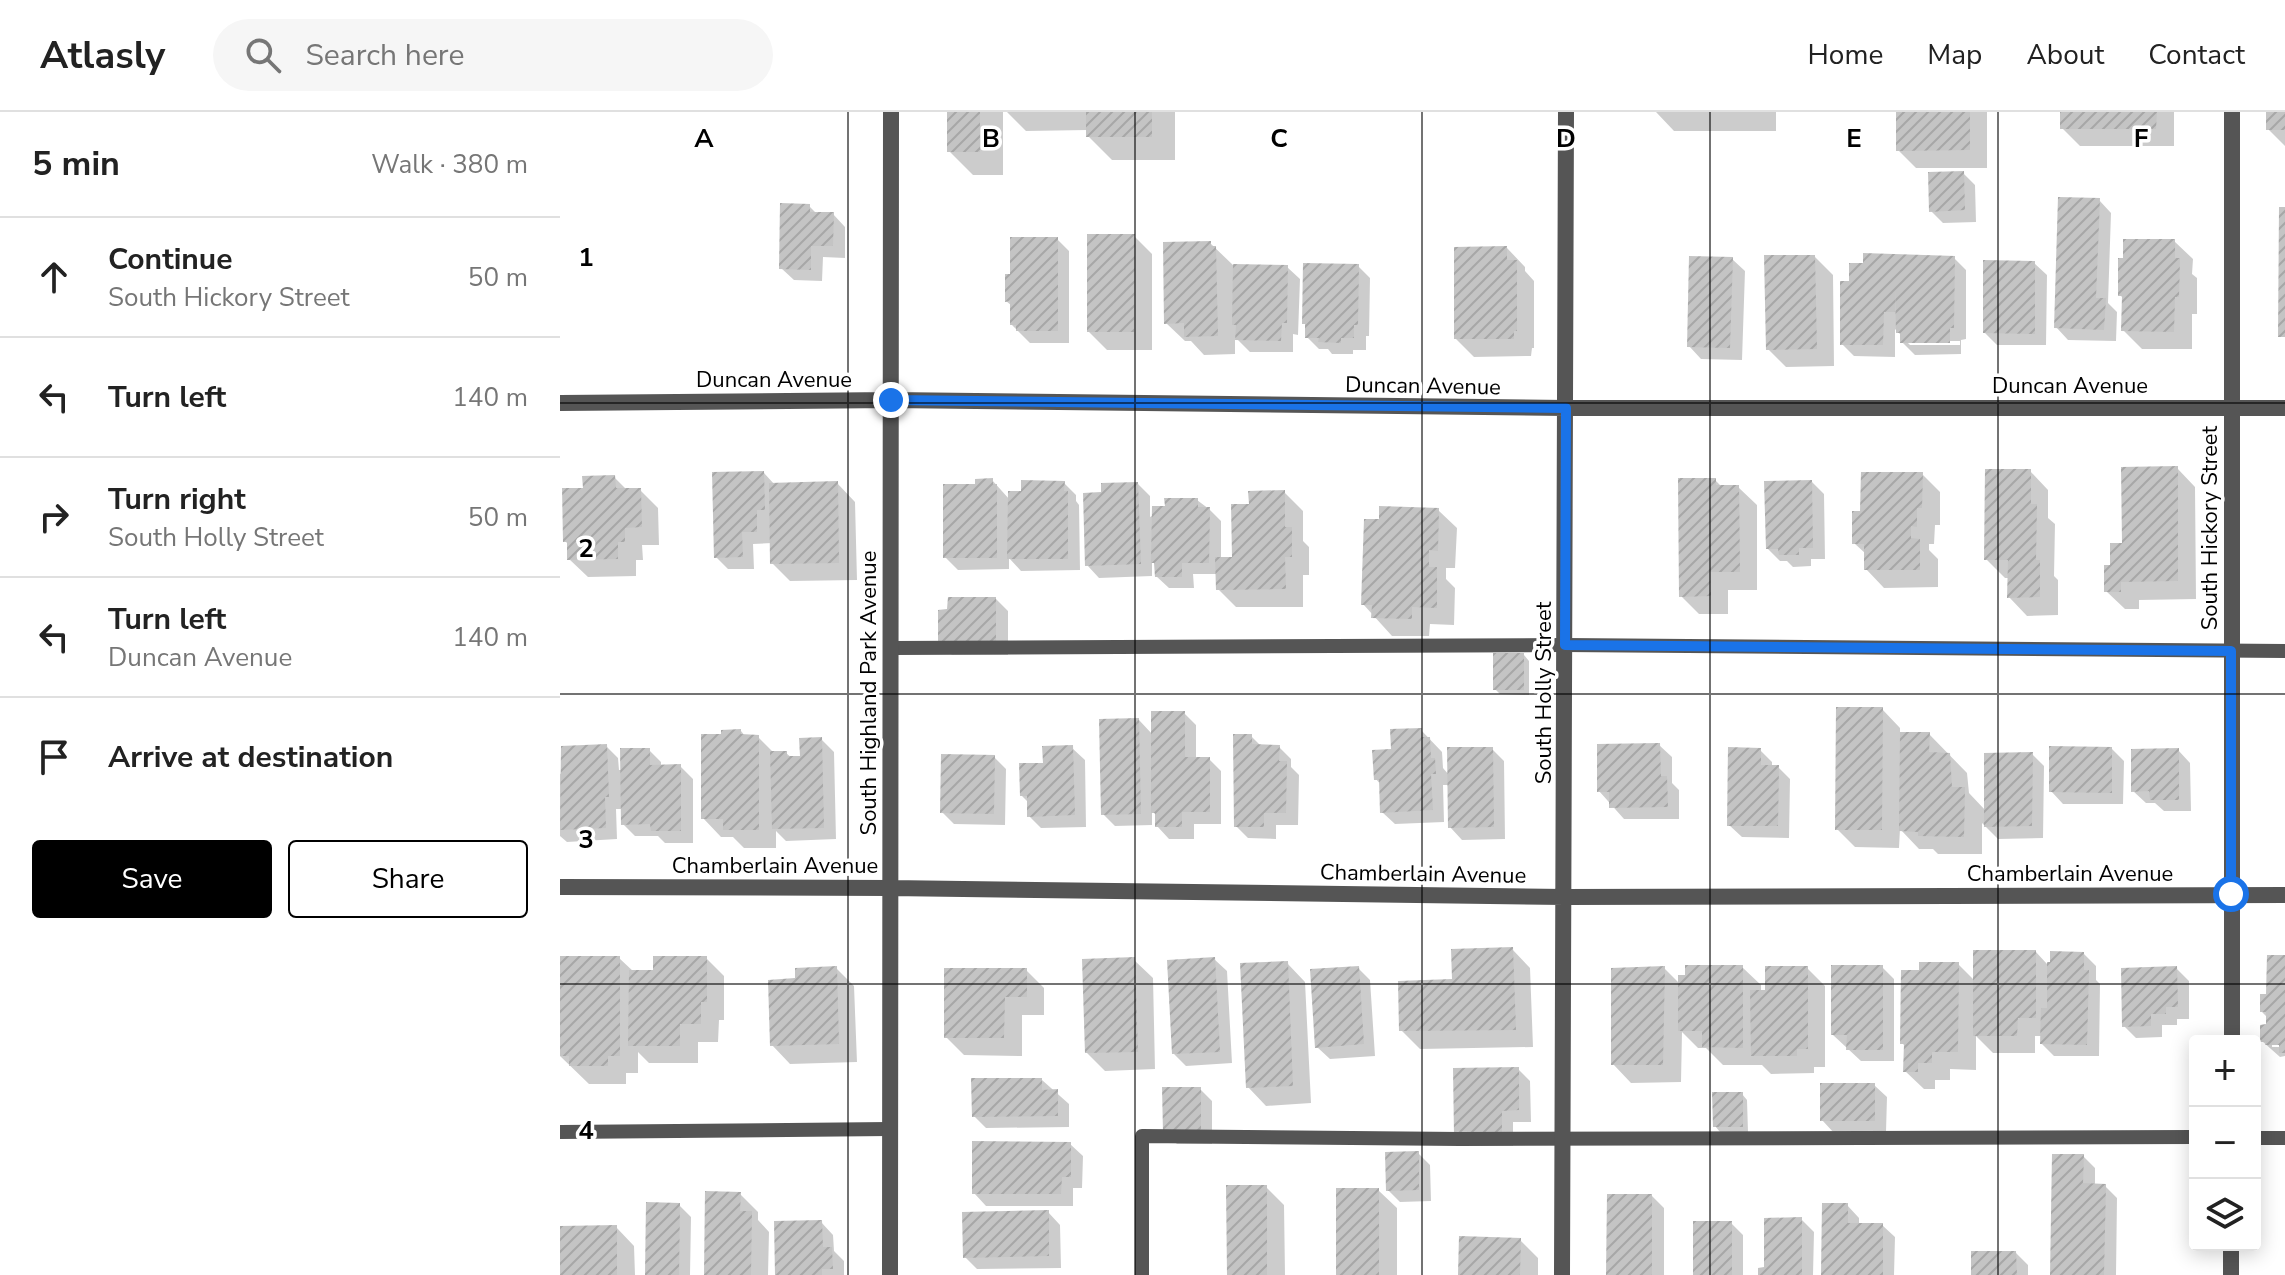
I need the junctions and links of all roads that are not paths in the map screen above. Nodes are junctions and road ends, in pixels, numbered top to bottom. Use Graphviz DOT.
graph roads {
  1 [pos="891,112"];
  2 [pos="1566,112"];
  3 [pos="2232,112"];
  4 [pos="891,400"];
  5 [pos="560,403"];
  6 [pos="2231,407"];
  7 [pos="1566,408"];
  8 [pos="2285,408"];
  9 [pos="1565,645"];
  10 [pos="891,648"];
  11 [pos="2231,651"];
  12 [pos="2285,651"];
  13 [pos="560,887"];
  14 [pos="890,888"];
  15 [pos="2231,894"];
  16 [pos="2285,895"];
  17 [pos="1564,897"];
  18 [pos="2232,1035"];
  19 [pos="890,1129"];
  20 [pos="560,1132"];
  21 [pos="2189,1137"];
  22 [pos="1562,1138"];
  23 [pos="2261,1138"];
  24 [pos="2285,1138"];
  25 [pos="2231,1251"];
  26 [pos="890,1275"];
  27 [pos="1142,1275"];
  28 [pos="1562,1275"];
  29 [pos="2231,1275"];
  1 -- 4 [label="street, South Highland Park Avenue"];
  2 -- 7 [label="street, South Holly Street"];
  3 -- 6 [label="street, South Hickory Street"];
  4 -- 5 [label="street, Duncan Avenue"];
  4 -- 7 [label="street, Duncan Avenue"];
  4 -- 10 [label="street, South Highland Park Avenue"];
  6 -- 7 [label="street, Duncan Avenue"];
  6 -- 8 [label="street, Duncan Avenue"];
  6 -- 11 [label="street, South Hickory Street"];
  7 -- 9 [label="street, South Holly Street"];
  9 -- 10 [label="lane"];
  9 -- 11 [label="lane"];
  9 -- 17 [label="street, South Holly Street"];
  10 -- 14 [label="street, South Highland Park Avenue"];
  11 -- 12 [label="lane"];
  11 -- 15 [label="street, South Hickory Street"];
  13 -- 14 [label="street, Chamberlain Avenue"];
  14 -- 17 [label="street, Chamberlain Avenue"];
  14 -- 19 [label="street, South Highland Park Avenue"];
  15 -- 16 [label="street, Chamberlain Avenue"];
  15 -- 17 [label="street, Chamberlain Avenue"];
  15 -- 18 [label="street, South Hickory Street"];
  17 -- 22 [label="street, South Holly Street"];
  19 -- 20 [label="lane"];
  19 -- 26 [label="street, South Highland Park Avenue"];
  21 -- 22 [label="lane"];
  22 -- 27 [label="lane"];
  22 -- 28 [label="street, South Holly Street"];
  23 -- 24 [label="lane"];
  25 -- 29 [label="street"];
}
